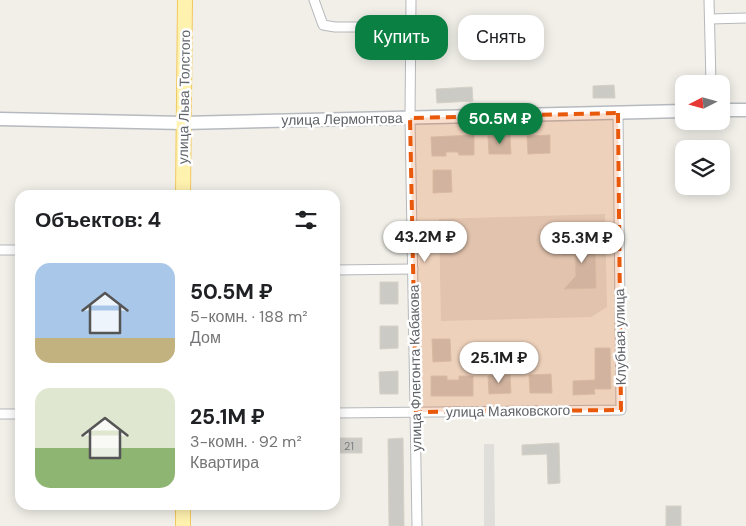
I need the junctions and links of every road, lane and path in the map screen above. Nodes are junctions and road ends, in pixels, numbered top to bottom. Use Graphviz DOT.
graph roads {
  1 [pos="185,0"];
  2 [pos="314,0"];
  3 [pos="411,0"];
  4 [pos="709,0"];
  5 [pos="746,18"];
  6 [pos="710,19"];
  7 [pos="355,27"];
  8 [pos="711,75"];
  9 [pos="730,110"];
  10 [pos="746,110"];
  11 [pos="675,111"];
  12 [pos="618,113"];
  13 [pos="0,118"];
  14 [pos="410,118"];
  15 [pos="183,122"];
  16 [pos="183,190"];
  17 [pos="0,250"];
  18 [pos="15,250"];
  19 [pos="414,269"];
  20 [pos="340,270"];
  21 [pos="621,410"];
  22 [pos="416,412"];
  23 [pos="340,413"];
  24 [pos="0,414"];
  25 [pos="15,414"];
  26 [pos="183,510"];
  27 [pos="183,526"];
  28 [pos="417,526"];
  1 -- 15 [label="main road, улица Льва Толстого"];
  2 -- 7 [label="street"];
  3 -- 14 [label="street, улица Флегонта Кабакова"];
  4 -- 6 [label="street"];
  5 -- 6 [label="street"];
  6 -- 8 [label="street"];
  9 -- 10 [label="street"];
  11 -- 12 [label="street, улица Лермонтова"];
  12 -- 14 [label="street, улица Лермонтова"];
  12 -- 21 [label="street, Клубная улица"];
  13 -- 15 [label="street, улица Лермонтова"];
  14 -- 15 [label="street, улица Лермонтова"];
  14 -- 19 [label="street, улица Флегонта Кабакова"];
  15 -- 16 [label="main road, улица Льва Толстого"];
  17 -- 18 [label="street"];
  19 -- 20 [label="street"];
  19 -- 22 [label="street, улица Флегонта Кабакова"];
  21 -- 22 [label="street, улица Маяковского"];
  22 -- 23 [label="street, улица Маяковского"];
  22 -- 28 [label="street, улица Флегонта Кабакова"];
  24 -- 25 [label="street"];
  26 -- 27 [label="main road"];
}
